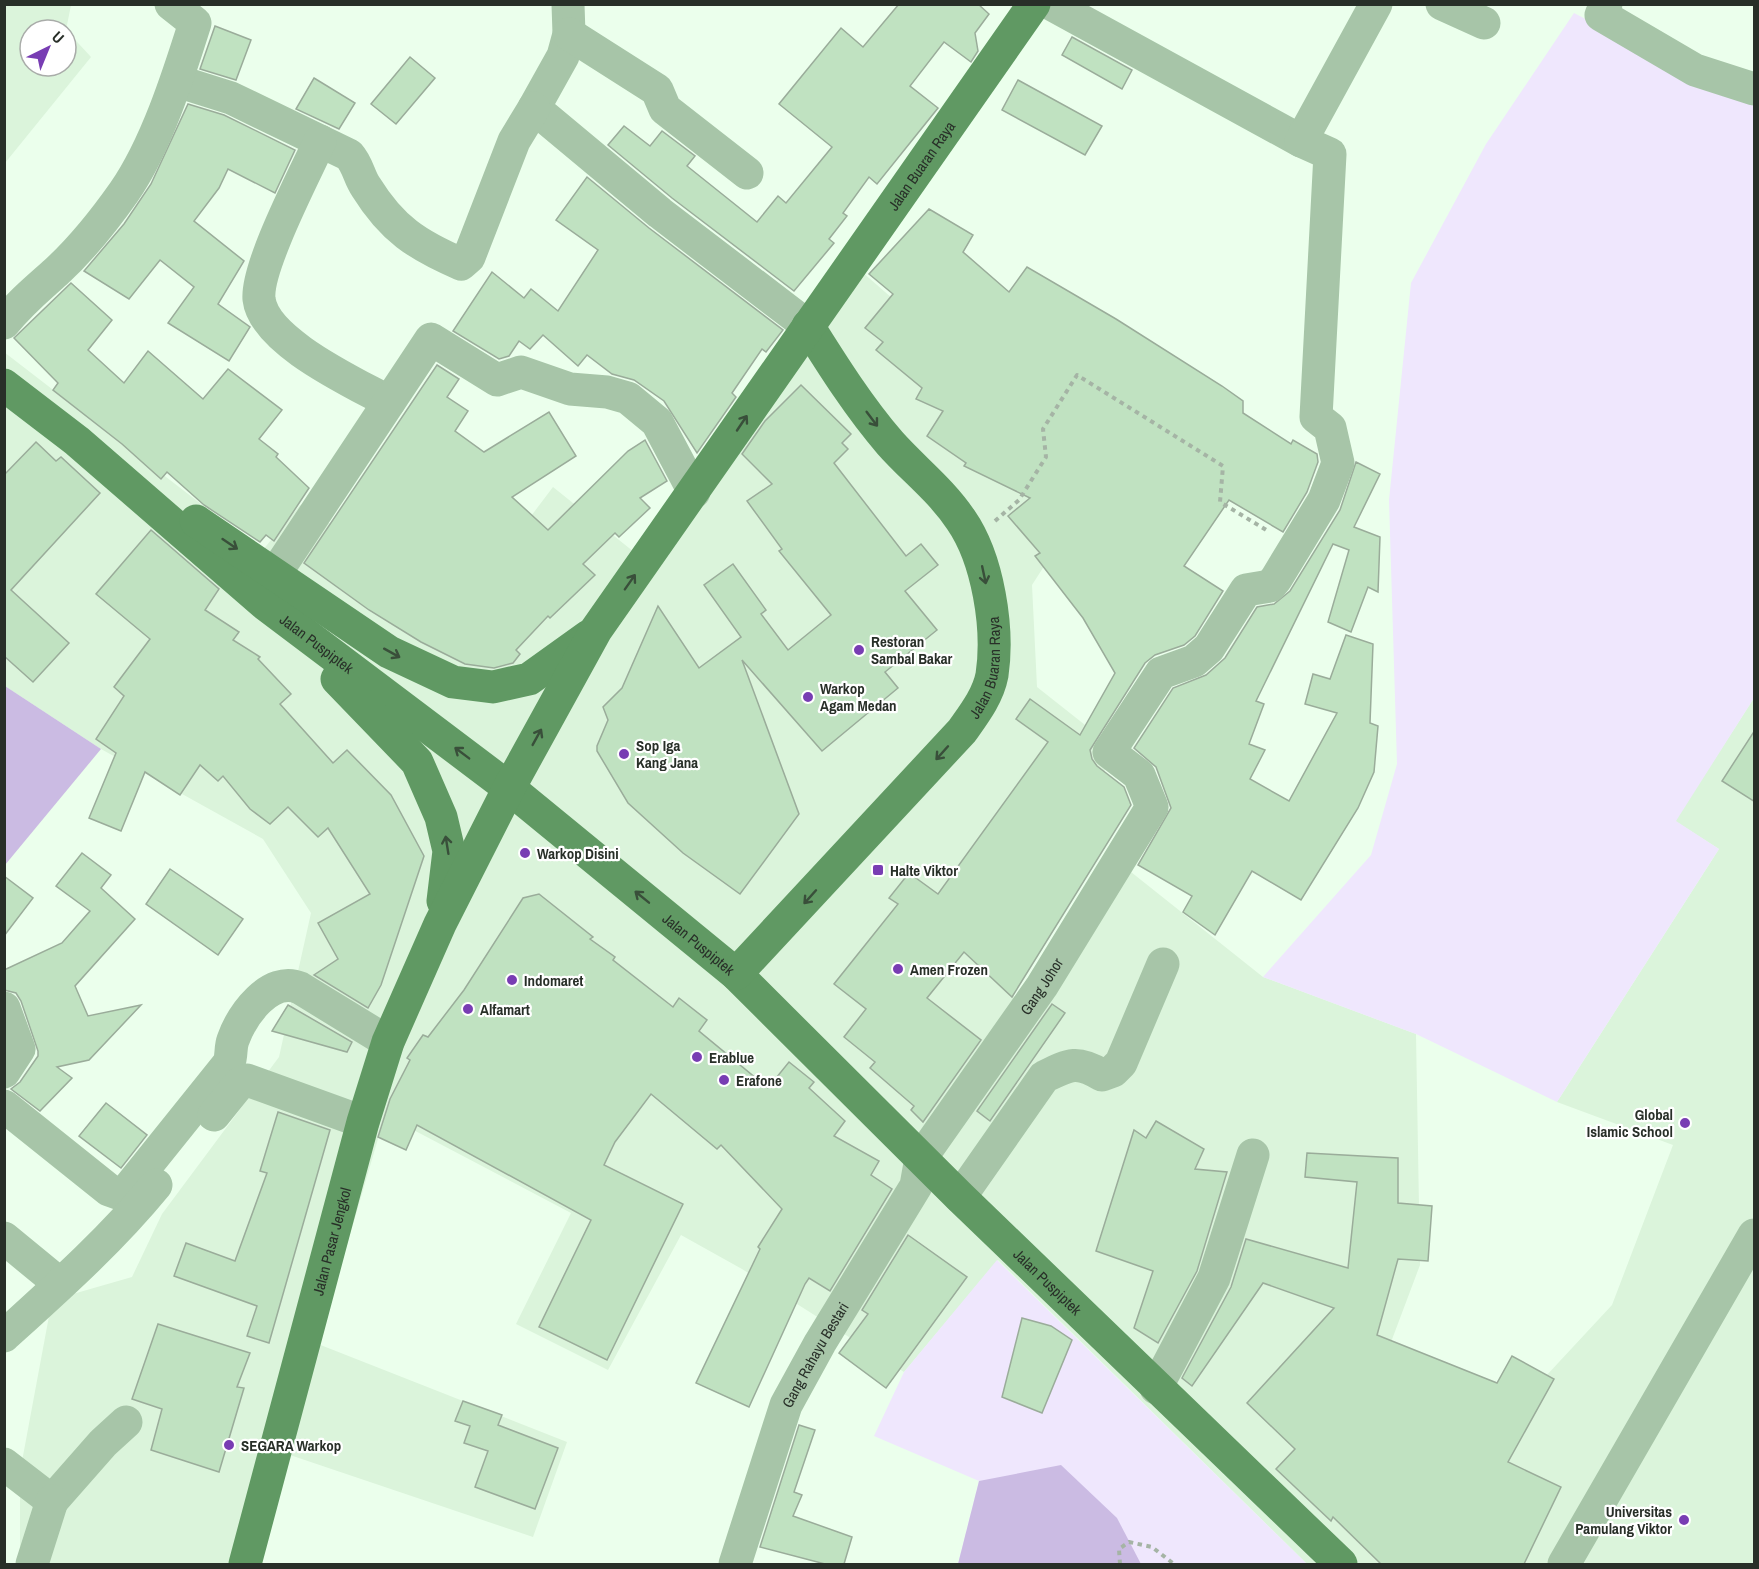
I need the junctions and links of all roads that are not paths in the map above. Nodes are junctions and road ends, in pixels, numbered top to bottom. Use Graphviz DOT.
graph roads {
  1 [pos="171,4"];
  2 [pos="1376,4"];
  3 [pos="1442,4"];
  4 [pos="1606,4"];
  5 [pos="1030,8"];
  6 [pos="569,19"];
  7 [pos="1484,23"];
  8 [pos="177,81"];
  9 [pos="1755,89"];
  10 [pos="534,108"];
  11 [pos="320,141"];
  12 [pos="1301,141"];
  13 [pos="747,173"];
  14 [pos="4,323"];
  15 [pos="808,326"];
  16 [pos="777,372"];
  17 [pos="837,373"];
  18 [pos="4,385"];
  19 [pos="389,402"];
  20 [pos="77,441"];
  21 [pos="694,492"];
  22 [pos="275,574"];
  23 [pos="265,604"];
  24 [pos="596,630"];
  25 [pos="509,788"];
  26 [pos="440,924"];
  27 [pos="1163,964"];
  28 [pos="736,974"];
  29 [pos="4,1008"];
  30 [pos="388,1042"];
  31 [pos="4,1072"];
  32 [pos="4,1106"];
  33 [pos="363,1122"];
  34 [pos="1253,1155"];
  35 [pos="921,1158"];
  36 [pos="960,1197"];
  37 [pos="1755,1234"];
  38 [pos="4,1238"];
  39 [pos="60,1284"];
  40 [pos="4,1336"];
  41 [pos="1156,1388"];
  42 [pos="126,1422"];
  43 [pos="4,1464"];
  44 [pos="52,1501"];
  45 [pos="32,1564"];
  46 [pos="245,1564"];
  47 [pos="735,1564"];
  48 [pos="1341,1564"];
  49 [pos="1564,1564"];
  1 -- 8 [label="street"];
  2 -- 12 [label="street"];
  3 -- 7 [label="street"];
  4 -- 9 [label="street"];
  5 -- 12 [label="street"];
  5 -- 15 [label="main road, Jalan Buaran Raya"];
  6 -- 10 [label="street"];
  6 -- 13 [label="street"];
  8 -- 11 [label="street"];
  8 -- 14 [label="street"];
  10 -- 11 [label="street"];
  10 -- 15 [label="street"];
  11 -- 19 [label="street"];
  12 -- 35 [label="street, Gang Johor"];
  15 -- 16 [label="main road, Jalan Buaran Raya"];
  15 -- 17 [label="main road, Jalan Buaran Raya"];
  16 -- 17 [label="main road"];
  21 -- 16 [label="main road, Jalan Buaran Raya, one-way"];
  17 -- 28 [label="main road, Jalan Buaran Raya, one-way"];
  18 -- 20 [label="main road, Jalan Puspiptek"];
  19 -- 21 [label="street"];
  19 -- 22 [label="street"];
  20 -- 22 [label="main road, one-way"];
  20 -- 23 [label="main road, Jalan Puspiptek"];
  24 -- 21 [label="main road, Jalan Buaran Raya, one-way"];
  22 -- 24 [label="main road, one-way"];
  25 -- 23 [label="main road, Jalan Puspiptek, one-way"];
  26 -- 23 [label="main road, one-way"];
  25 -- 24 [label="main road, Jalan Buaran Raya, one-way"];
  25 -- 26 [label="main road, Jalan Buaran Raya"];
  28 -- 25 [label="main road, Jalan Puspiptek, one-way"];
  26 -- 30 [label="main road, Jalan Pasar Jengkol"];
  27 -- 36 [label="street"];
  28 -- 35 [label="main road, Jalan Puspiptek"];
  29 -- 31 [label="street"];
  30 -- 32 [label="street"];
  30 -- 33 [label="main road, Jalan Pasar Jengkol"];
  33 -- 39 [label="street"];
  33 -- 46 [label="main road, Jalan Pasar Jengkol"];
  34 -- 41 [label="street"];
  35 -- 36 [label="main road, Jalan Puspiptek"];
  35 -- 47 [label="street, Gang Rahayu Bestari"];
  36 -- 41 [label="main road, Jalan Puspiptek"];
  37 -- 49 [label="street"];
  38 -- 39 [label="street"];
  39 -- 40 [label="street"];
  41 -- 48 [label="main road, Jalan Puspiptek"];
  42 -- 44 [label="street"];
  43 -- 44 [label="street"];
  44 -- 45 [label="street"];
}
